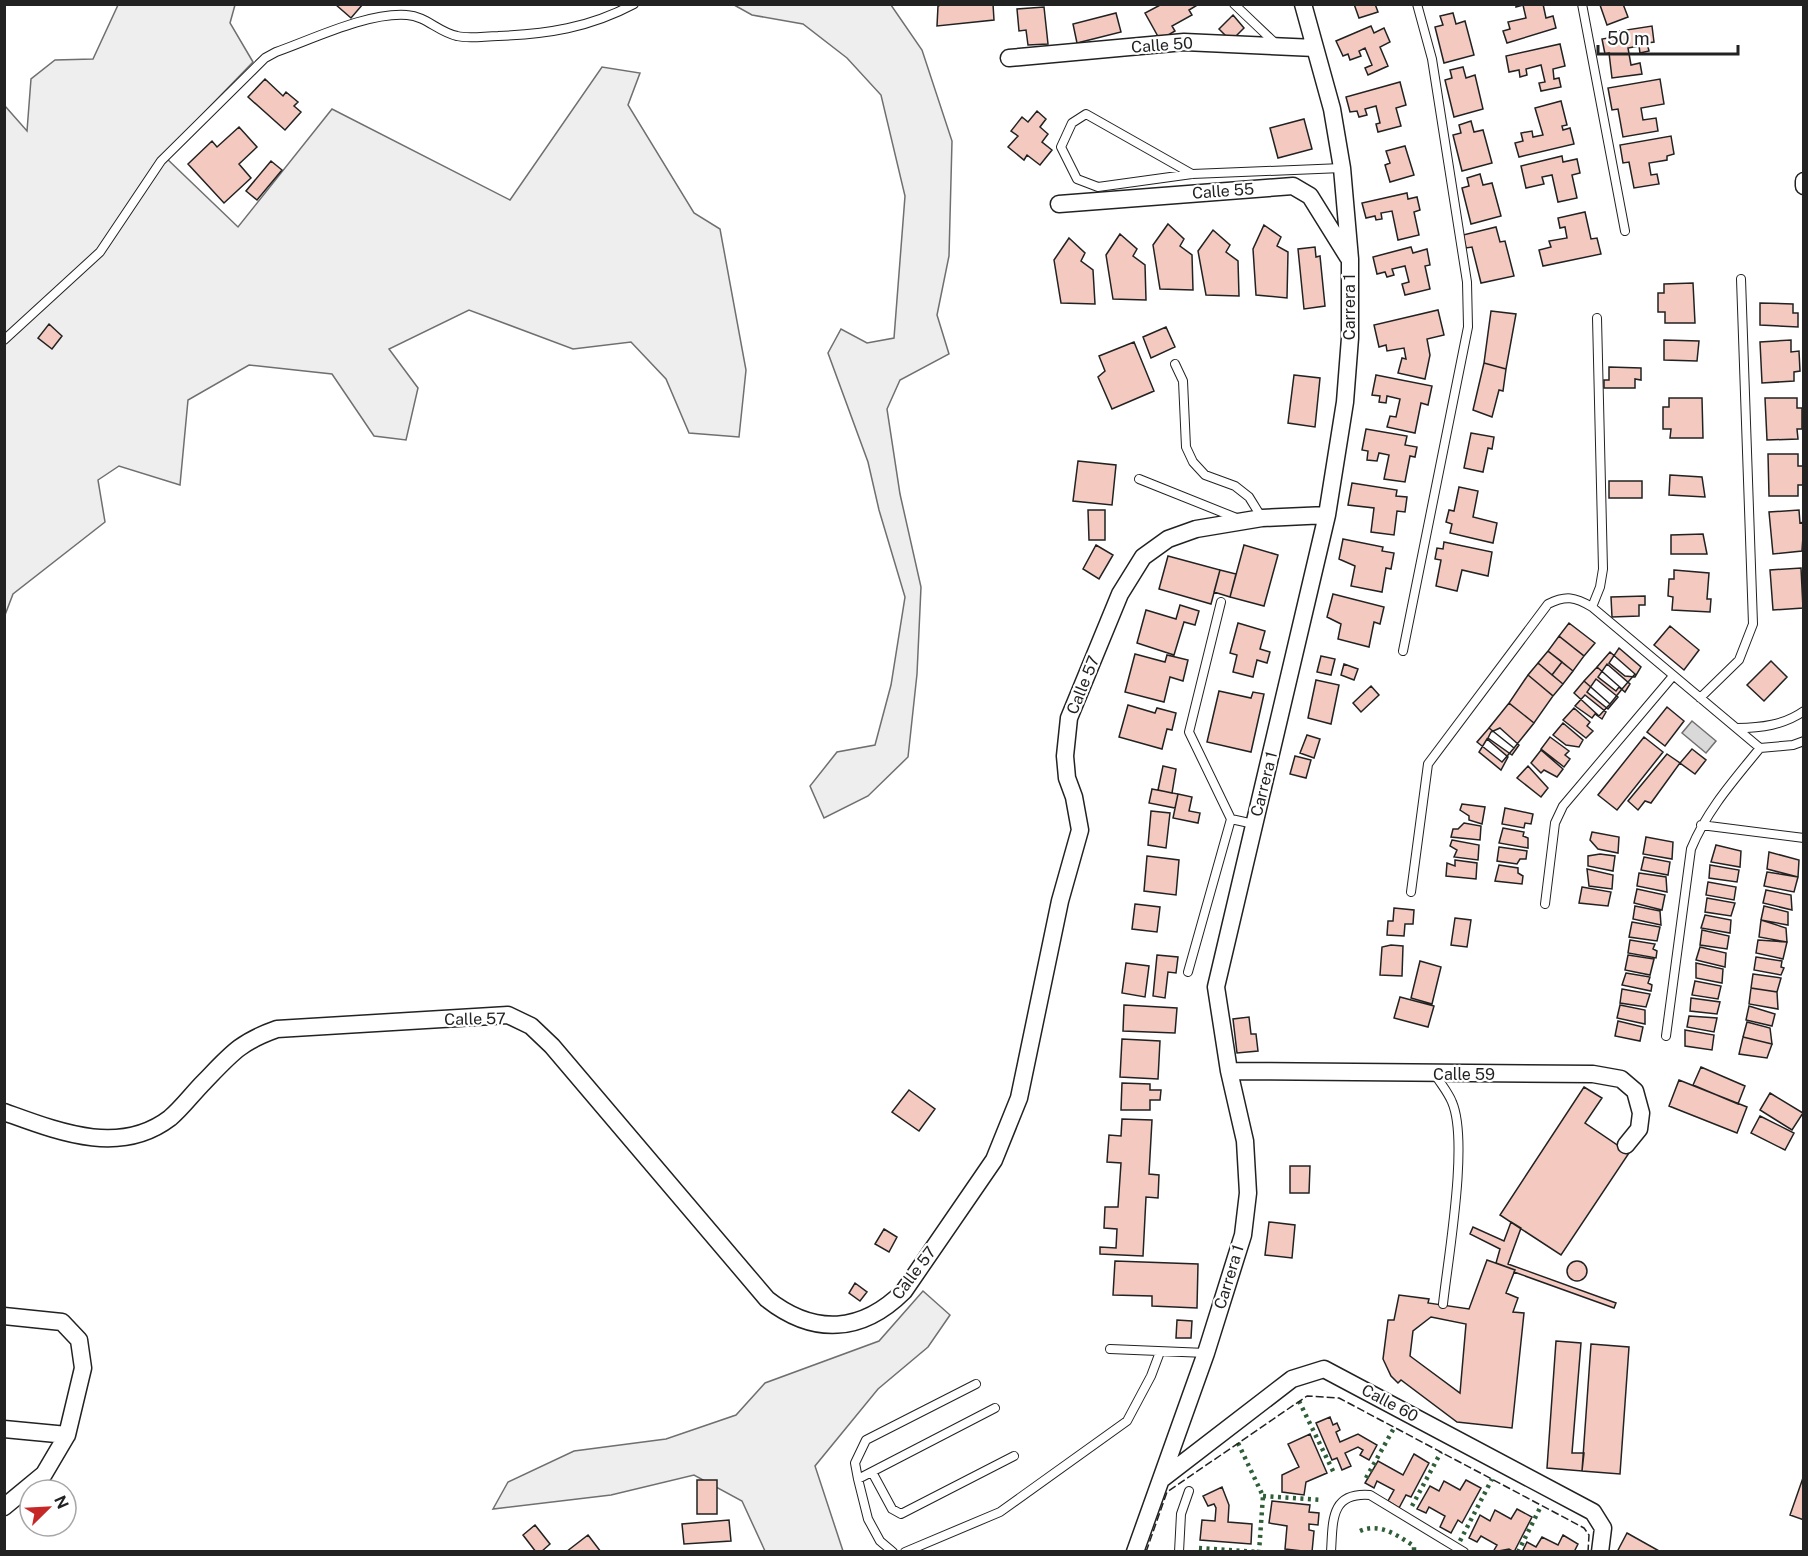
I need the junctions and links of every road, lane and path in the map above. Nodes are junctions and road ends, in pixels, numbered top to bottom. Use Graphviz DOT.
graph roads {
  1 [pos="634,4"];
  2 [pos="1234,4"];
  3 [pos="1303,4"];
  4 [pos="1417,4"];
  5 [pos="1582,4"];
  6 [pos="1278,46"];
  7 [pos="1315,48"];
  8 [pos="1010,58"];
  9 [pos="1341,168"];
  10 [pos="1192,174"];
  11 [pos="1803,181"];
  12 [pos="1803,186"];
  13 [pos="1059,204"];
  14 [pos="1625,231"];
  15 [pos="1350,259"];
  16 [pos="1741,279"];
  17 [pos="1597,318"];
  18 [pos="4,340"];
  19 [pos="1175,364"];
  20 [pos="1139,479"];
  21 [pos="1327,515"];
  22 [pos="1262,518"];
  23 [pos="1245,521"];
  24 [pos="1221,602"];
  25 [pos="1592,607"];
  26 [pos="1403,651"];
  27 [pos="1674,676"];
  28 [pos="1700,698"];
  29 [pos="1803,711"];
  30 [pos="1737,728"];
  31 [pos="1803,741"];
  32 [pos="1760,748"];
  33 [pos="1231,819"];
  34 [pos="1254,824"];
  35 [pos="1701,825"];
  36 [pos="1803,837"];
  37 [pos="1411,892"];
  38 [pos="1545,904"];
  39 [pos="1188,972"];
  40 [pos="1666,1036"];
  41 [pos="1229,1071"];
  42 [pos="1435,1074"];
  43 [pos="4,1112"];
  44 [pos="1626,1145"];
  45 [pos="1443,1304"];
  46 [pos="4,1316"];
  47 [pos="1110,1349"];
  48 [pos="1160,1352"];
  49 [pos="1206,1353"];
  50 [pos="976,1384"];
  51 [pos="995,1407"];
  52 [pos="4,1429"];
  53 [pos="67,1435"];
  54 [pos="1014,1456"];
  55 [pos="872,1472"];
  56 [pos="858,1479"];
  57 [pos="1161,1480"];
  58 [pos="1189,1491"];
  59 [pos="4,1507"];
  60 [pos="893,1551"];
  61 [pos="905,1551"];
  62 [pos="1135,1551"];
  63 [pos="1179,1551"];
  64 [pos="1330,1551"];
  65 [pos="1464,1551"];
  66 [pos="1600,1551"];
  1 -- 18 [label="lane"];
  2 -- 6 [label="lane"];
  3 -- 7 [label="street, Carrera 1"];
  4 -- 26 [label="lane"];
  5 -- 14 [label="lane"];
  6 -- 7 [label="street, Calle 50"];
  6 -- 8 [label="street, Calle 50"];
  7 -- 9 [label="street, Carrera 1"];
  9 -- 10 [label="lane"];
  9 -- 15 [label="street, Carrera 1"];
  10 -- 10 [label="lane"];
  11 -- 12 [label="street"];
  13 -- 15 [label="street, Calle 55"];
  15 -- 21 [label="street, Carrera 1"];
  16 -- 28 [label="lane"];
  17 -- 25 [label="lane"];
  19 -- 22 [label="lane"];
  20 -- 23 [label="lane"];
  21 -- 22 [label="street, Calle 57"];
  21 -- 34 [label="street, Carrera 1"];
  22 -- 23 [label="street, Calle 57"];
  23 -- 43 [label="street, Calle 57"];
  24 -- 33 [label="lane"];
  25 -- 27 [label="lane"];
  25 -- 37 [label="lane"];
  27 -- 28 [label="lane"];
  27 -- 38 [label="lane"];
  28 -- 30 [label="lane"];
  29 -- 30 [label="lane"];
  30 -- 32 [label="lane"];
  31 -- 32 [label="lane"];
  32 -- 35 [label="lane"];
  33 -- 34 [label="lane"];
  33 -- 39 [label="lane"];
  34 -- 41 [label="street, Carrera 1"];
  35 -- 36 [label="lane"];
  35 -- 40 [label="lane"];
  41 -- 42 [label="street, Calle 59"];
  41 -- 49 [label="street, Carrera 1"];
  42 -- 44 [label="street, Calle 59"];
  42 -- 45 [label="lane"];
  46 -- 53 [label="street"];
  47 -- 48 [label="lane"];
  48 -- 49 [label="lane"];
  48 -- 61 [label="lane"];
  49 -- 57 [label="street, Carrera 1"];
  50 -- 56 [label="lane"];
  51 -- 55 [label="lane"];
  52 -- 53 [label="street"];
  53 -- 59 [label="street"];
  54 -- 55 [label="lane"];
  55 -- 56 [label="lane"];
  56 -- 60 [label="lane"];
  57 -- 62 [label="street, Carrera 1"];
  57 -- 66 [label="street, Calle 60"];
  58 -- 63 [label="lane"];
  64 -- 65 [label="lane"];
}
